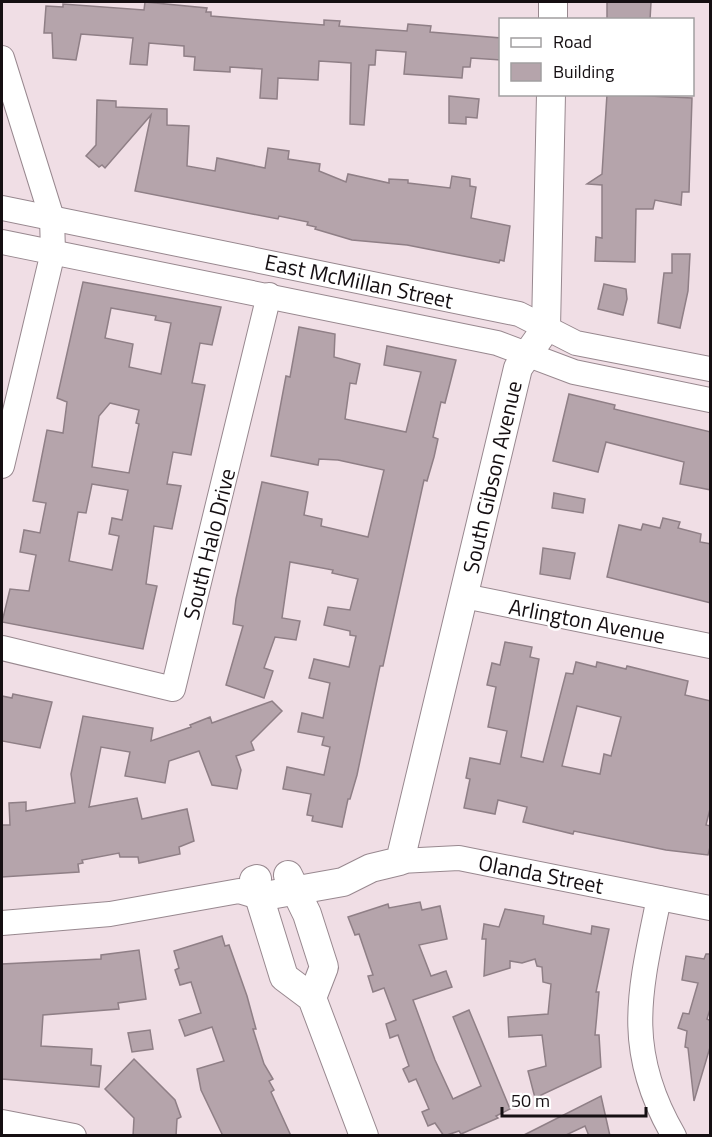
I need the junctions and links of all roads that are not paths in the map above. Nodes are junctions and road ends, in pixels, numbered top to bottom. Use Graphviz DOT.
graph roads {
  1 [pos="553,2"];
  2 [pos="553,18"];
  3 [pos="2,58"];
  4 [pos="551,96"];
  5 [pos="2,208"];
  6 [pos="52,218"];
  7 [pos="2,242"];
  8 [pos="53,252"];
  9 [pos="269,295"];
  10 [pos="546,328"];
  11 [pos="527,355"];
  12 [pos="711,369"];
  13 [pos="711,400"];
  14 [pos="2,466"];
  15 [pos="464,596"];
  16 [pos="711,646"];
  17 [pos="2,648"];
  18 [pos="400,861"];
  19 [pos="292,882"];
  20 [pos="251,889"];
  21 [pos="659,898"];
  22 [pos="711,908"];
  23 [pos="2,923"];
  24 [pos="312,998"];
  25 [pos="2,1122"];
  26 [pos="74,1136"];
  27 [pos="364,1136"];
  28 [pos="674,1136"];
  1 -- 2 [label="street"];
  3 -- 6 [label="street"];
  4 -- 10 [label="street"];
  5 -- 6 [label="street, East McMillan Street"];
  6 -- 8 [label="street"];
  6 -- 10 [label="street, East McMillan Street"];
  7 -- 8 [label="street, East McMillan Street"];
  8 -- 9 [label="street, East McMillan Street"];
  8 -- 14 [label="street"];
  9 -- 11 [label="street, East McMillan Street"];
  9 -- 17 [label="street, South Halo Drive"];
  10 -- 11 [label="street, South Gibson Avenue"];
  10 -- 12 [label="street, East McMillan Street"];
  11 -- 13 [label="street, East McMillan Street"];
  11 -- 15 [label="street, South Gibson Avenue"];
  15 -- 16 [label="street, Arlington Avenue"];
  15 -- 18 [label="street, South Gibson Avenue"];
  18 -- 19 [label="street, Olanda Street"];
  18 -- 21 [label="street, Olanda Street"];
  19 -- 20 [label="street, Olanda Street"];
  19 -- 24 [label="street"];
  20 -- 23 [label="street, Olanda Street"];
  20 -- 24 [label="street"];
  21 -- 22 [label="street, Olanda Street"];
  21 -- 28 [label="street"];
  24 -- 27 [label="street"];
  25 -- 26 [label="street"];
}
